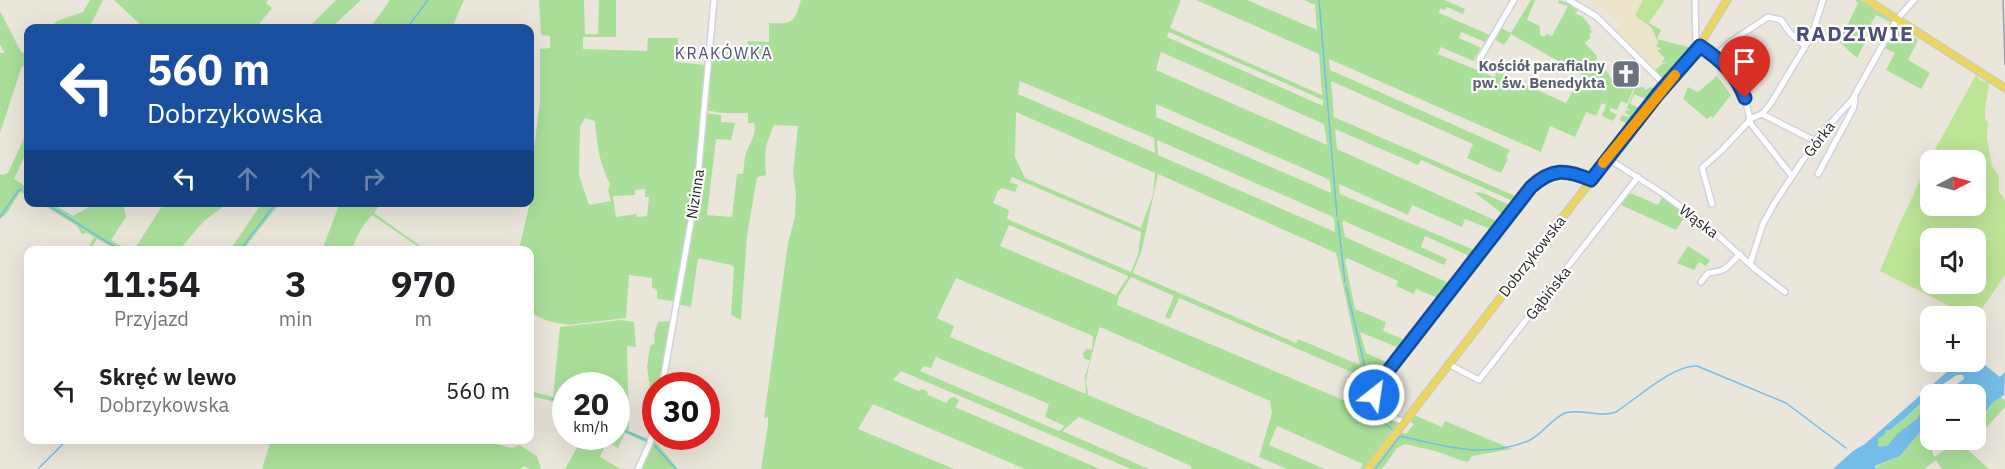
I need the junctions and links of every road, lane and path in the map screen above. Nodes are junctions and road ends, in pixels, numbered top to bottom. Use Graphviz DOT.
graph roads {
  1 [pos="714,0"];
  2 [pos="1514,0"];
  3 [pos="1569,0"];
  4 [pos="1695,0"];
  5 [pos="1727,0"];
  6 [pos="1823,0"];
  7 [pos="1867,0"];
  8 [pos="1914,0"];
  9 [pos="1897,19"];
  10 [pos="1695,38"];
  11 [pos="1700,46"];
  12 [pos="1805,46"];
  13 [pos="1715,56"];
  14 [pos="1479,60"];
  15 [pos="1665,86"];
  16 [pos="2005,88"];
  17 [pos="1854,97"];
  18 [pos="1762,114"];
  19 [pos="1750,120"];
  20 [pos="1815,141"];
  21 [pos="1607,158"];
  22 [pos="1818,174"];
  23 [pos="1792,176"];
  24 [pos="1638,177"];
  25 [pos="1591,180"];
  26 [pos="1712,204"];
  27 [pos="1740,255"];
  28 [pos="1750,264"];
  29 [pos="1701,282"];
  30 [pos="1785,292"];
  31 [pos="1448,364"];
  32 [pos="664,372"];
  33 [pos="1404,422"];
  34 [pos="647,450"];
  35 [pos="638,469"];
  36 [pos="1368,469"];
  1 -- 32 [label="street, Nizinna"];
  2 -- 14 [label="street"];
  3 -- 15 [label="street"];
  4 -- 10 [label="street"];
  5 -- 11 [label="main road, Dobrzykowska"];
  6 -- 12 [label="street"];
  7 -- 9 [label="main road"];
  8 -- 9 [label="street, Górka"];
  9 -- 16 [label="main road"];
  9 -- 17 [label="street, Górka"];
  10 -- 11 [label="street"];
  10 -- 11 [label="street"];
  11 -- 13 [label="street"];
  11 -- 15 [label="main road, Dobrzykowska"];
  12 -- 13 [label="street"];
  12 -- 18 [label="street"];
  13 -- 19 [label="street"];
  15 -- 21 [label="main road, Dobrzykowska"];
  17 -- 20 [label="street, Górka"];
  17 -- 22 [label="street"];
  18 -- 19 [label="street"];
  18 -- 20 [label="street"];
  19 -- 23 [label="street"];
  19 -- 26 [label="street"];
  20 -- 23 [label="street, Górka"];
  21 -- 24 [label="street, Wąska"];
  21 -- 25 [label="main road, Dobrzykowska"];
  23 -- 28 [label="street, Górka"];
  24 -- 27 [label="street, Wąska"];
  24 -- 31 [label="street, Gąbińska"];
  25 -- 31 [label="main road, Dobrzykowska"];
  25 -- 33 [label="street"];
  27 -- 28 [label="street, Wąska"];
  27 -- 29 [label="street"];
  28 -- 30 [label="street, Wąska"];
  31 -- 33 [label="main road, Dobrzykowska"];
  33 -- 36 [label="main road, Dobrzykowska"];
  34 -- 35 [label="street"];
}
